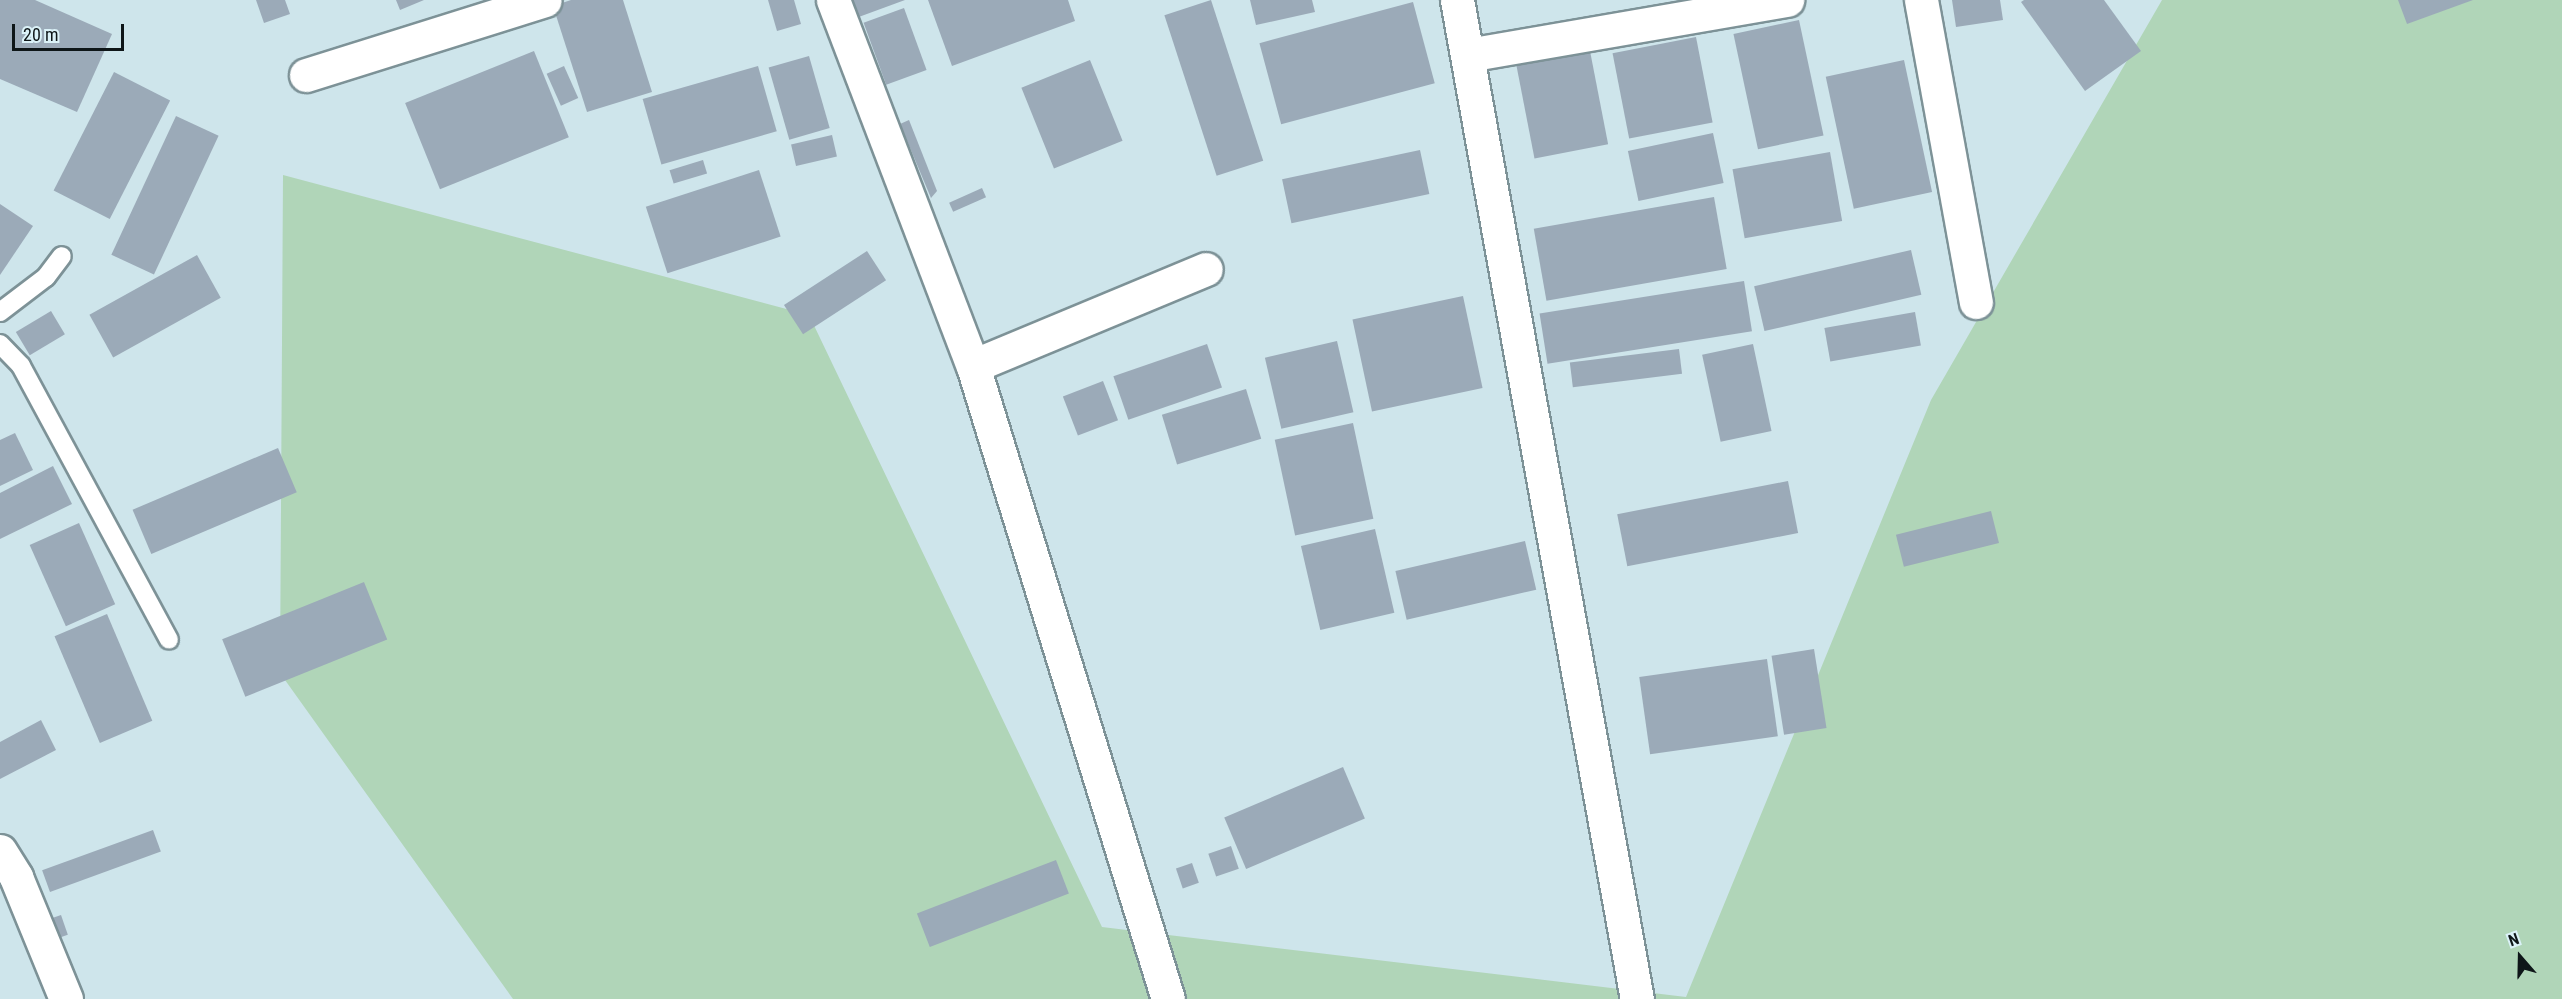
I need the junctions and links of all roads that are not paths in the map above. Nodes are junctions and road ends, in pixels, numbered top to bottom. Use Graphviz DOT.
graph roads {
  1 [pos="546,0"];
  2 [pos="833,0"];
  3 [pos="1456,0"];
  4 [pos="1786,0"];
  5 [pos="1921,0"];
  6 [pos="1468,55"];
  7 [pos="306,75"];
  8 [pos="62,256"];
  9 [pos="1206,269"];
  10 [pos="1976,302"];
  11 [pos="0,312"];
  12 [pos="0,344"];
  13 [pos="973,366"];
  14 [pos="169,640"];
  15 [pos="0,851"];
  16 [pos="66,999"];
  17 [pos="1168,999"];
  18 [pos="1637,999"];
  1 -- 7 [label="street"];
  2 -- 13 [label="street"];
  3 -- 6 [label="street"];
  4 -- 6 [label="street"];
  5 -- 10 [label="street"];
  6 -- 18 [label="street"];
  8 -- 11 [label="lane"];
  9 -- 13 [label="street"];
  12 -- 14 [label="lane"];
  13 -- 17 [label="street"];
  15 -- 16 [label="street"];
}
